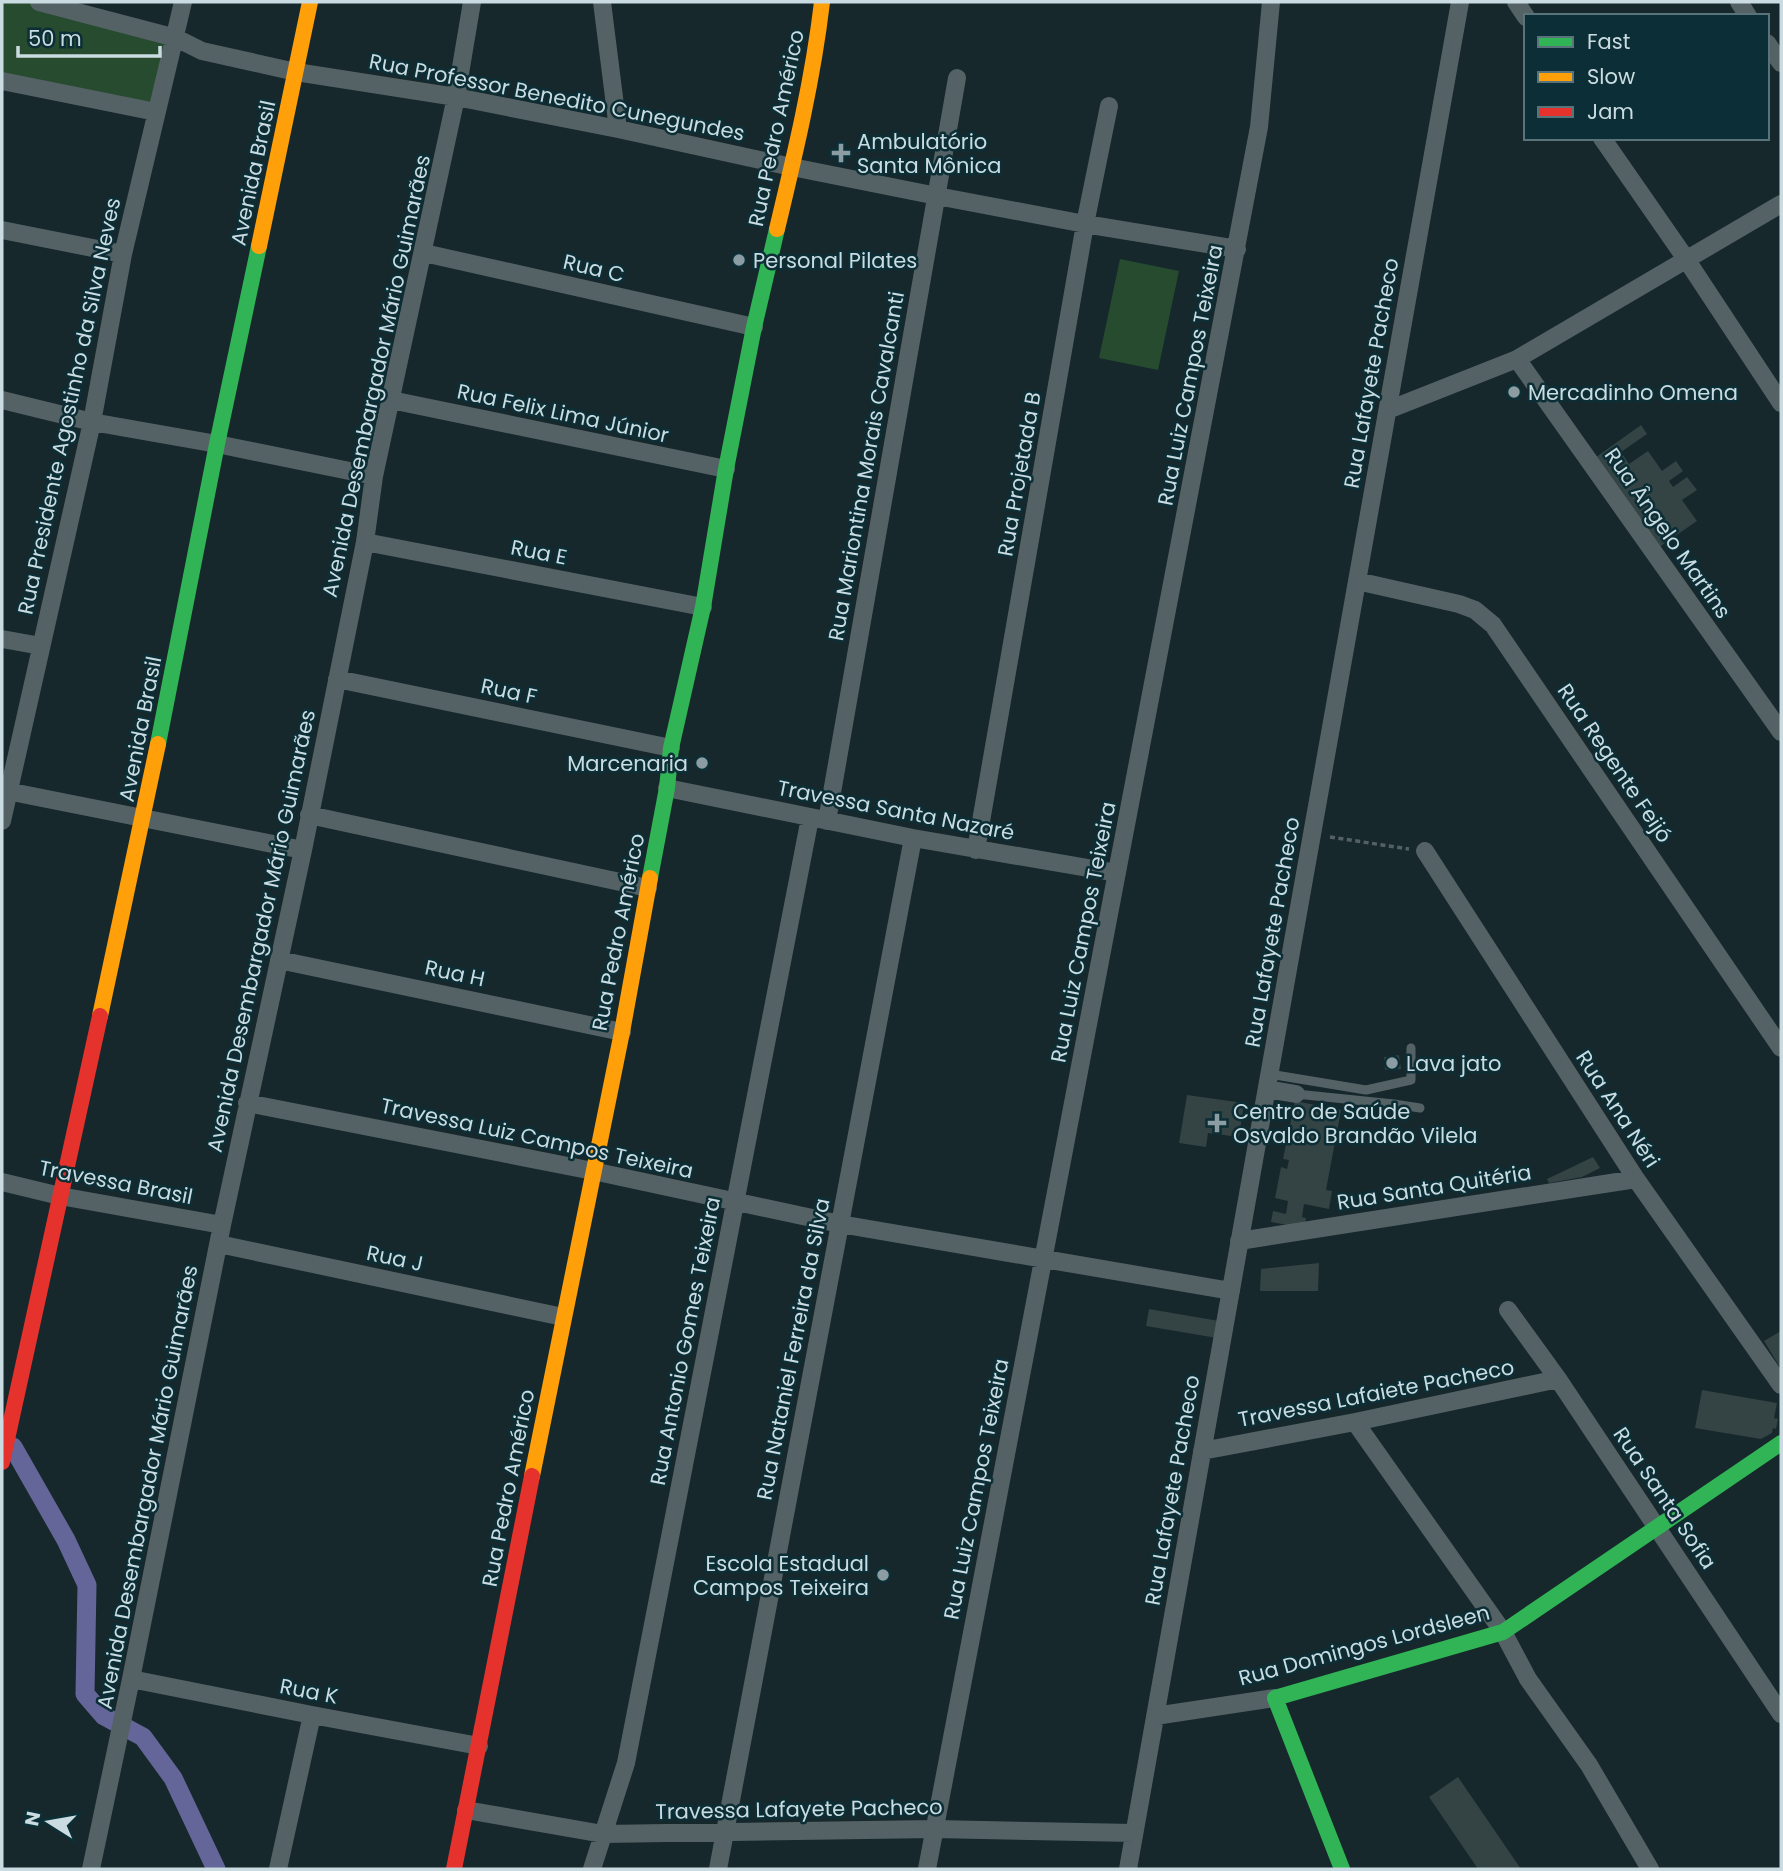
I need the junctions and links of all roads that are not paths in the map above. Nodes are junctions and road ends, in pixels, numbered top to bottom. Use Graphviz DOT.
graph roads {
  1 [pos="39,2"];
  2 [pos="183,2"];
  3 [pos="310,2"];
  4 [pos="472,2"];
  5 [pos="602,2"];
  6 [pos="812,2"];
  7 [pos="822,2"];
  8 [pos="1270,2"];
  9 [pos="1460,2"];
  10 [pos="176,38"];
  11 [pos="817,43"];
  12 [pos="1769,46"];
  13 [pos="1781,63"];
  14 [pos="296,72"];
  15 [pos="957,78"];
  16 [pos="2,81"];
  17 [pos="456,97"];
  18 [pos="1109,106"];
  19 [pos="156,112"];
  20 [pos="618,129"];
  21 [pos="1603,140"];
  22 [pos="792,167"];
  23 [pos="937,196"];
  24 [pos="1781,204"];
  25 [pos="1085,224"];
  26 [pos="2,230"];
  27 [pos="1237,249"];
  28 [pos="424,253"];
  29 [pos="123,254"];
  30 [pos="1686,259"];
  31 [pos="754,327"];
  32 [pos="1517,359"];
  33 [pos="2,400"];
  34 [pos="391,400"];
  35 [pos="1781,404"];
  36 [pos="1388,410"];
  37 [pos="92,422"];
  38 [pos="217,444"];
  39 [pos="726,469"];
  40 [pos="374,476"];
  41 [pos="365,542"];
  42 [pos="1357,580"];
  43 [pos="703,607"];
  44 [pos="2,639"];
  45 [pos="40,646"];
  46 [pos="337,679"];
  47 [pos="1781,733"];
  48 [pos="671,748"];
  49 [pos="667,788"];
  50 [pos="5,790"];
  51 [pos="310,816"];
  52 [pos="144,817"];
  53 [pos="819,819"];
  54 [pos="2,821"];
  55 [pos="913,838"];
  56 [pos="303,850"];
  57 [pos="976,850"];
  58 [pos="1425,851"];
  59 [pos="1117,873"];
  60 [pos="648,888"];
  61 [pos="279,960"];
  62 [pos="622,1032"];
  63 [pos="1411,1048"];
  64 [pos="1781,1048"];
  65 [pos="1268,1081"];
  66 [pos="1296,1094"];
  67 [pos="247,1103"];
  68 [pos="1420,1108"];
  69 [pos="593,1171"];
  70 [pos="1636,1179"];
  71 [pos="2,1182"];
  72 [pos="60,1196"];
  73 [pos="734,1202"];
  74 [pos="840,1224"];
  75 [pos="222,1225"];
  76 [pos="1239,1241"];
  77 [pos="219,1244"];
  78 [pos="1043,1259"];
  79 [pos="1231,1291"];
  80 [pos="1508,1310"];
  81 [pos="562,1317"];
  82 [pos="1558,1379"];
  83 [pos="1781,1385"];
  84 [pos="1355,1422"];
  85 [pos="1781,1443"];
  86 [pos="1202,1451"];
  87 [pos="2,1462"];
  88 [pos="1657,1527"];
  89 [pos="1503,1632"];
  90 [pos="131,1679"];
  91 [pos="1275,1698"];
  92 [pos="1781,1714"];
  93 [pos="312,1715"];
  94 [pos="1155,1716"];
  95 [pos="479,1745"];
  96 [pos="466,1810"];
  97 [pos="935,1829"];
  98 [pos="725,1832"];
  99 [pos="1134,1833"];
  100 [pos="603,1834"];
  101 [pos="91,1869"];
  102 [pos="278,1869"];
  103 [pos="454,1869"];
  104 [pos="592,1869"];
  105 [pos="718,1869"];
  106 [pos="927,1869"];
  107 [pos="1128,1869"];
  108 [pos="1342,1869"];
  109 [pos="1650,1869"];
  1 -- 10 [label="street, Rua Professor Benedito Cunegundes"];
  2 -- 10 [label="street, Rua Presidente Agostinho da Silva Neves"];
  3 -- 14 [label="street, Avenida Brasil"];
  4 -- 17 [label="street, Avenida Desembargador Mário Guimarães"];
  5 -- 20 [label="street"];
  6 -- 11 [label="street"];
  7 -- 11 [label="street, Rua Pedro Américo"];
  8 -- 27 [label="street, Rua Luiz Campos Teixeira"];
  9 -- 36 [label="street, Rua Lafayete Pacheco"];
  10 -- 14 [label="street, Rua Professor Benedito Cunegundes"];
  10 -- 19 [label="street, Rua Presidente Agostinho da Silva Neves"];
  11 -- 22 [label="street, Rua Pedro Américo"];
  12 -- 13 [label="street"];
  14 -- 17 [label="street, Rua Professor Benedito Cunegundes"];
  14 -- 38 [label="street, Avenida Brasil"];
  15 -- 23 [label="street, Rua Mariontina Morais Cavalcanti"];
  16 -- 19 [label="street"];
  17 -- 20 [label="street, Rua Professor Benedito Cunegundes"];
  17 -- 28 [label="street, Avenida Desembargador Mário Guimarães"];
  18 -- 25 [label="street, Rua Projetada B"];
  19 -- 29 [label="street, Rua Presidente Agostinho da Silva Neves"];
  20 -- 22 [label="street, Rua Professor Benedito Cunegundes"];
  21 -- 30 [label="street"];
  22 -- 23 [label="street, Rua Professor Benedito Cunegundes"];
  22 -- 31 [label="street, Rua Pedro Américo"];
  23 -- 25 [label="street, Rua Professor Benedito Cunegundes"];
  23 -- 53 [label="street, Rua Mariontina Morais Cavalcanti"];
  24 -- 30 [label="street"];
  25 -- 27 [label="street, Rua Professor Benedito Cunegundes"];
  25 -- 57 [label="street, Rua Projetada B"];
  26 -- 29 [label="street"];
  27 -- 59 [label="street, Rua Luiz Campos Teixeira"];
  28 -- 31 [label="street, Rua C"];
  28 -- 34 [label="street, Avenida Desembargador Mário Guimarães"];
  29 -- 37 [label="street, Rua Presidente Agostinho da Silva Neves"];
  30 -- 32 [label="street"];
  30 -- 35 [label="street"];
  31 -- 39 [label="street, Rua Pedro Américo"];
  32 -- 36 [label="street"];
  32 -- 47 [label="street, Rua Ângelo Martins"];
  33 -- 37 [label="street"];
  34 -- 39 [label="street, Rua Felix Lima Júnior"];
  34 -- 40 [label="street, Avenida Desembargador Mário Guimarães"];
  36 -- 42 [label="street, Rua Lafayete Pacheco"];
  37 -- 38 [label="street"];
  37 -- 45 [label="street, Rua Presidente Agostinho da Silva Neves"];
  38 -- 40 [label="street"];
  38 -- 52 [label="street, Avenida Brasil"];
  39 -- 43 [label="street, Rua Pedro Américo"];
  40 -- 41 [label="street, Avenida Desembargador Mário Guimarães"];
  41 -- 43 [label="street, Rua E"];
  41 -- 46 [label="street, Avenida Desembargador Mário Guimarães"];
  42 -- 64 [label="street, Rua Regente Feijó"];
  42 -- 65 [label="street, Rua Lafayete Pacheco"];
  43 -- 48 [label="street, Rua Pedro Américo"];
  44 -- 45 [label="street"];
  45 -- 50 [label="street, Rua Presidente Agostinho da Silva Neves"];
  46 -- 48 [label="street, Rua F"];
  46 -- 51 [label="street, Avenida Desembargador Mário Guimarães"];
  48 -- 49 [label="street, Rua Pedro Américo"];
  49 -- 53 [label="street, Travessa Santa Nazaré"];
  49 -- 60 [label="street, Rua Pedro Américo"];
  50 -- 52 [label="street"];
  50 -- 54 [label="street, Rua Presidente Agostinho da Silva Neves"];
  51 -- 56 [label="street, Avenida Desembargador Mário Guimarães"];
  51 -- 60 [label="street"];
  52 -- 56 [label="street"];
  52 -- 72 [label="street, Avenida Brasil"];
  53 -- 55 [label="street, Travessa Santa Nazaré"];
  53 -- 73 [label="street, Rua Antonio Gomes Teixeira"];
  55 -- 57 [label="street, Travessa Santa Nazaré"];
  55 -- 74 [label="street, Rua Nataniel Ferreira da Silva"];
  56 -- 61 [label="street, Avenida Desembargador Mário Guimarães"];
  57 -- 59 [label="street, Travessa Santa Nazaré"];
  58 -- 70 [label="street, Rua Ana Néri"];
  59 -- 78 [label="street, Rua Luiz Campos Teixeira"];
  60 -- 62 [label="street, Rua Pedro Américo"];
  61 -- 62 [label="street, Rua H"];
  61 -- 67 [label="street, Avenida Desembargador Mário Guimarães"];
  62 -- 69 [label="street, Rua Pedro Américo"];
  63 -- 65 [label="lane"];
  65 -- 66 [label="street"];
  65 -- 76 [label="street, Rua Lafayete Pacheco"];
  66 -- 68 [label="lane"];
  67 -- 69 [label="street, Travessa Luiz Campos Teixeira"];
  67 -- 75 [label="street, Avenida Desembargador Mário Guimarães"];
  69 -- 73 [label="street, Travessa Luiz Campos Teixeira"];
  69 -- 81 [label="street, Rua Pedro Américo"];
  70 -- 76 [label="street, Rua Santa Quitéria"];
  70 -- 83 [label="street, Rua Ana Néri"];
  71 -- 72 [label="street, Travessa Brasil"];
  72 -- 75 [label="street, Travessa Brasil"];
  72 -- 87 [label="street, Avenida Brasil"];
  73 -- 74 [label="street, Travessa Luiz Campos Teixeira"];
  73 -- 100 [label="street, Rua Antonio Gomes Teixeira"];
  74 -- 78 [label="street, Travessa Luiz Campos Teixeira"];
  74 -- 98 [label="street, Rua Nataniel Ferreira da Silva"];
  75 -- 77 [label="street, Avenida Desembargador Mário Guimarães"];
  76 -- 79 [label="street, Rua Lafayete Pacheco"];
  77 -- 81 [label="street, Rua J"];
  77 -- 90 [label="street, Avenida Desembargador Mário Guimarães"];
  78 -- 79 [label="street, Travessa Luiz Campos Teixeira"];
  78 -- 97 [label="street, Rua Luiz Campos Teixeira"];
  79 -- 86 [label="street, Rua Lafayete Pacheco"];
  80 -- 82 [label="street, Rua Santa Sofia"];
  81 -- 95 [label="street, Rua Pedro Américo"];
  82 -- 84 [label="street, Travessa Lafaiete Pacheco"];
  82 -- 88 [label="street, Rua Santa Sofia"];
  84 -- 86 [label="street, Travessa Lafaiete Pacheco"];
  84 -- 89 [label="street"];
  85 -- 88 [label="street, Rua Domingos Lordsleen"];
  86 -- 94 [label="street, Rua Lafayete Pacheco"];
  88 -- 89 [label="street, Rua Domingos Lordsleen"];
  88 -- 92 [label="street, Rua Santa Sofia"];
  89 -- 91 [label="street, Rua Domingos Lordsleen"];
  89 -- 109 [label="street"];
  90 -- 93 [label="street, Rua K"];
  90 -- 101 [label="street, Avenida Desembargador Mário Guimarães"];
  91 -- 94 [label="street, Rua Domingos Lordsleen"];
  91 -- 108 [label="street"];
  93 -- 95 [label="street, Rua K"];
  93 -- 102 [label="street"];
  94 -- 99 [label="street, Rua Lafayete Pacheco"];
  95 -- 96 [label="street, Rua Pedro Américo"];
  96 -- 100 [label="street, Travessa Lafayete Pacheco"];
  96 -- 103 [label="street, Rua Pedro Américo"];
  97 -- 98 [label="street, Travessa Lafayete Pacheco"];
  97 -- 99 [label="street, Travessa Lafayete Pacheco"];
  97 -- 106 [label="street, Rua Luiz Campos Teixeira"];
  98 -- 100 [label="street, Travessa Lafayete Pacheco"];
  98 -- 105 [label="street, Rua Nataniel Ferreira da Silva"];
  99 -- 107 [label="street, Rua Lafayete Pacheco"];
  100 -- 104 [label="street, Rua Antonio Gomes Teixeira"];
}
